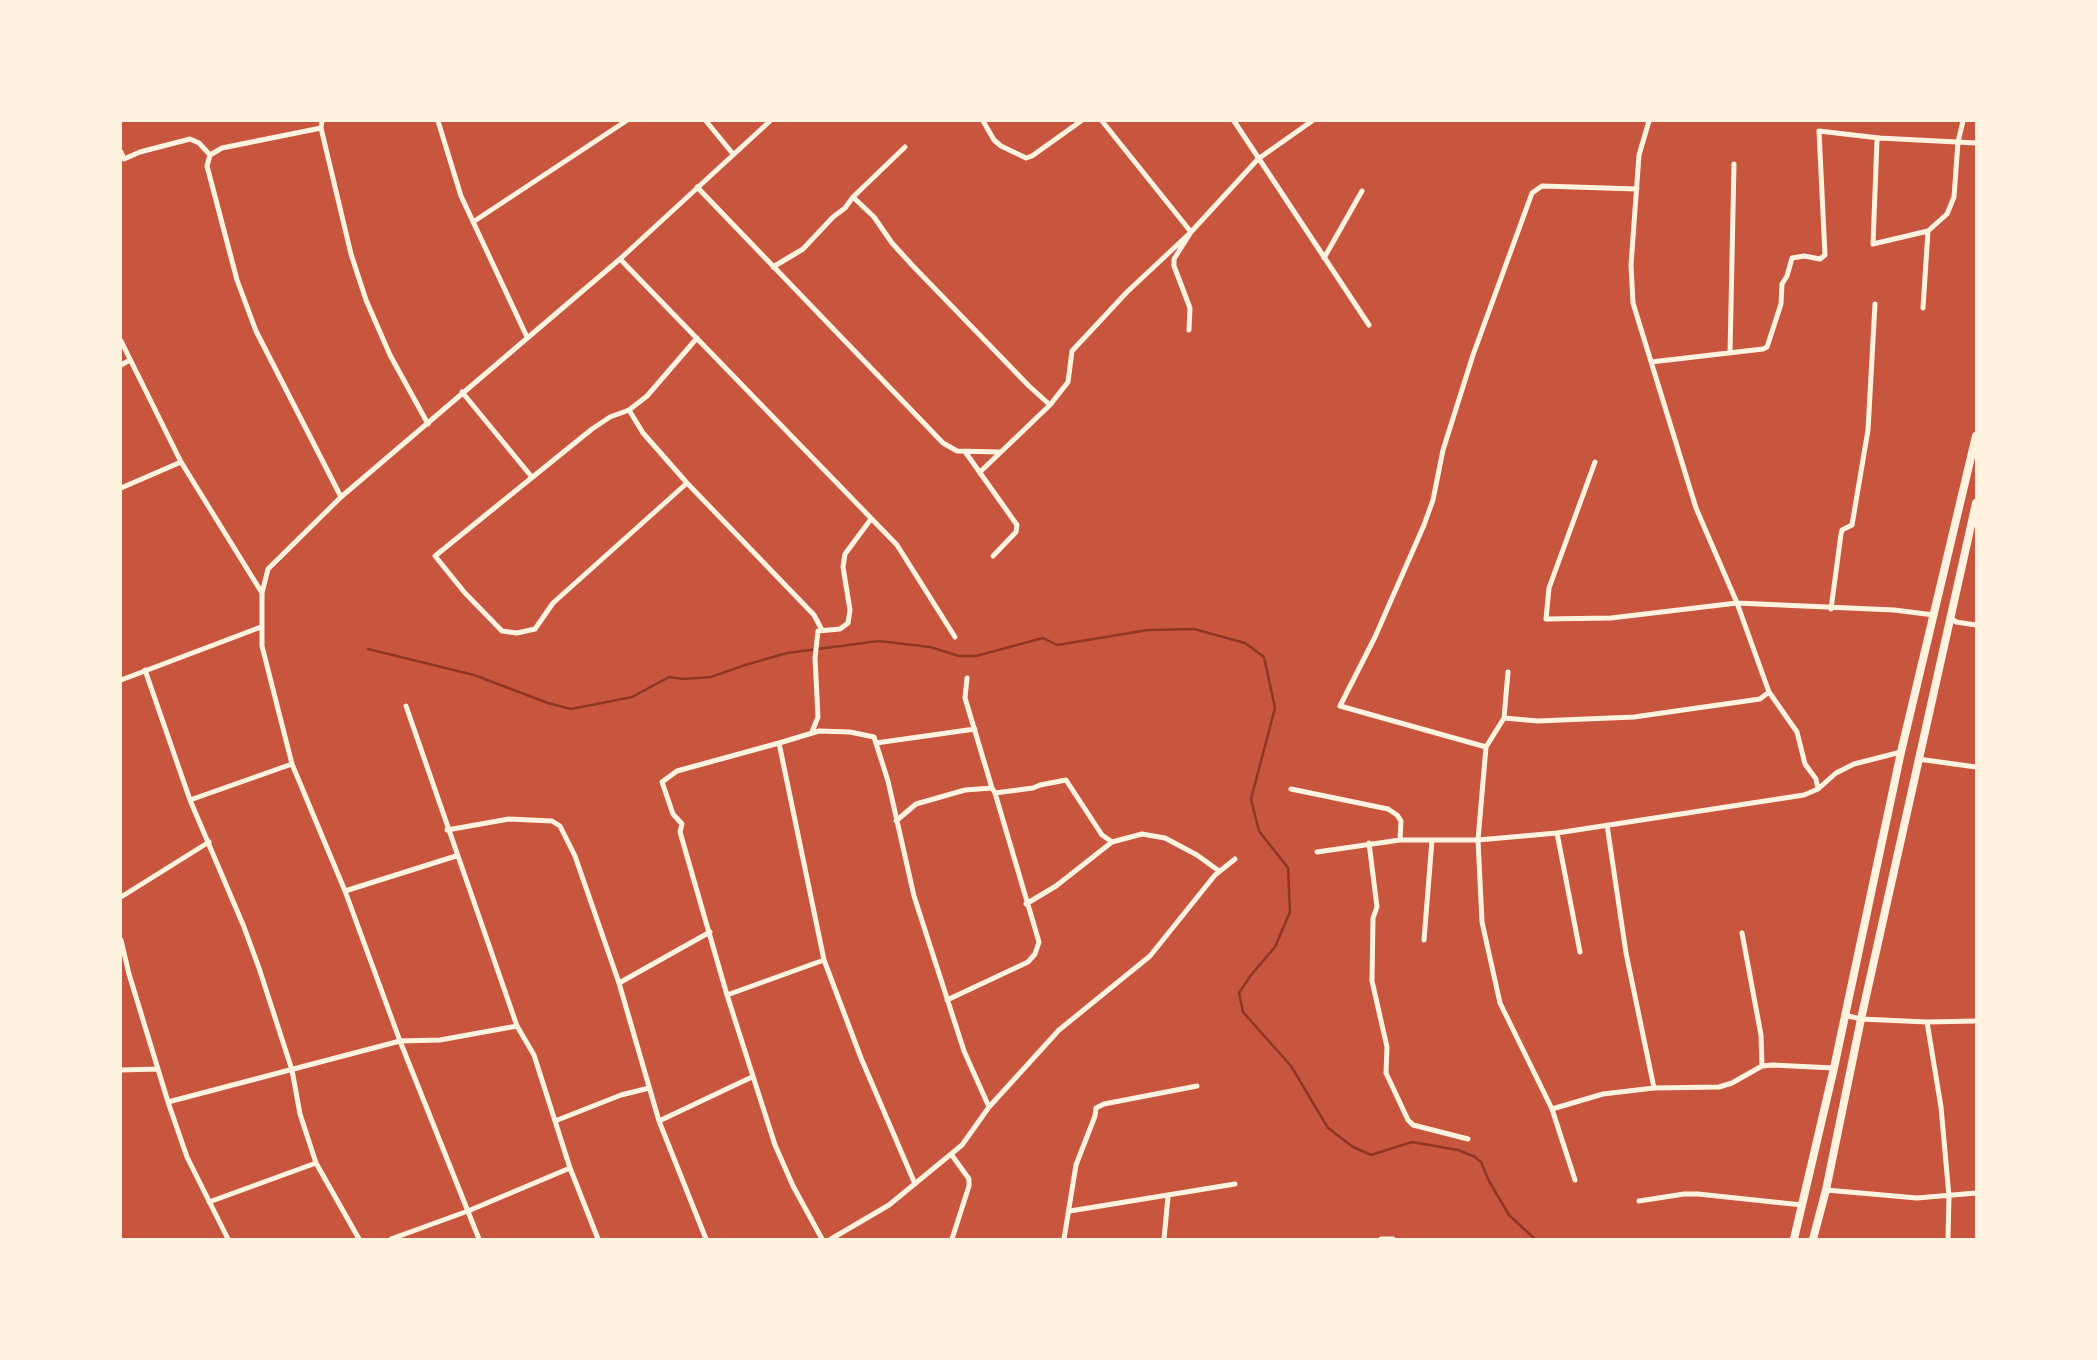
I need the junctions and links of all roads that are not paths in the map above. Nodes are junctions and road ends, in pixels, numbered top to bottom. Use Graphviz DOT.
graph roads {
  1 [pos="322,121"];
  2 [pos="439,121"];
  3 [pos="626,121"];
  4 [pos="706,121"];
  5 [pos="770,121"];
  6 [pos="983,121"];
  7 [pos="1081,121"];
  8 [pos="1102,121"];
  9 [pos="1234,121"];
  10 [pos="1312,121"];
  11 [pos="1649,121"];
  12 [pos="1963,121"];
  13 [pos="321,128"];
  14 [pos="1879,138"];
  15 [pos="1958,142"];
  16 [pos="1976,144"];
  17 [pos="905,147"];
  18 [pos="121,152"];
  19 [pos="733,154"];
  20 [pos="211,155"];
  21 [pos="1258,159"];
  22 [pos="1734,164"];
  23 [pos="697,187"];
  24 [pos="1637,189"];
  25 [pos="1362,191"];
  26 [pos="853,197"];
  27 [pos="473,222"];
  28 [pos="1191,232"];
  29 [pos="1928,232"];
  30 [pos="1324,258"];
  31 [pos="620,259"];
  32 [pos="773,267"];
  33 [pos="1875,304"];
  34 [pos="1923,308"];
  35 [pos="1369,326"];
  36 [pos="1189,330"];
  37 [pos="527,337"];
  38 [pos="697,338"];
  39 [pos="121,341"];
  40 [pos="1730,353"];
  41 [pos="130,359"];
  42 [pos="1651,362"];
  43 [pos="121,365"];
  44 [pos="462,392"];
  45 [pos="1049,405"];
  46 [pos="629,410"];
  47 [pos="428,424"];
  48 [pos="1976,436"];
  49 [pos="1000,452"];
  50 [pos="966,453"];
  51 [pos="181,462"];
  52 [pos="1595,462"];
  53 [pos="980,472"];
  54 [pos="531,476"];
  55 [pos="687,483"];
  56 [pos="121,488"];
  57 [pos="341,497"];
  58 [pos="1976,503"];
  59 [pos="872,519"];
  60 [pos="1967,542"];
  61 [pos="1976,546"];
  62 [pos="993,556"];
  63 [pos="262,593"];
  64 [pos="1737,603"];
  65 [pos="1831,609"];
  66 [pos="1934,615"];
  67 [pos="1950,616"];
  68 [pos="1976,625"];
  69 [pos="261,627"];
  70 [pos="822,631"];
  71 [pos="955,636"];
  72 [pos="145,670"];
  73 [pos="1508,672"];
  74 [pos="967,678"];
  75 [pos="121,680"];
  76 [pos="1769,692"];
  77 [pos="406,706"];
  78 [pos="1504,718"];
  79 [pos="975,729"];
  80 [pos="812,732"];
  81 [pos="779,743"];
  82 [pos="876,743"];
  83 [pos="1486,747"];
  84 [pos="1901,752"];
  85 [pos="1918,758"];
  86 [pos="292,764"];
  87 [pos="1976,767"];
  88 [pos="1292,789"];
  89 [pos="1818,789"];
  90 [pos="994,790"];
  91 [pos="190,800"];
  92 [pos="896,821"];
  93 [pos="1607,825"];
  94 [pos="447,830"];
  95 [pos="1557,833"];
  96 [pos="1432,840"];
  97 [pos="1478,840"];
  98 [pos="1400,841"];
  99 [pos="209,842"];
  100 [pos="1112,842"];
  101 [pos="1368,844"];
  102 [pos="1317,852"];
  103 [pos="456,856"];
  104 [pos="1235,859"];
  105 [pos="1219,871"];
  106 [pos="345,891"];
  107 [pos="121,897"];
  108 [pos="1026,904"];
  109 [pos="710,932"];
  110 [pos="1742,933"];
  111 [pos="121,940"];
  112 [pos="1424,940"];
  113 [pos="1580,951"];
  114 [pos="824,960"];
  115 [pos="619,983"];
  116 [pos="727,995"];
  117 [pos="947,1000"];
  118 [pos="1844,1015"];
  119 [pos="1861,1019"];
  120 [pos="1976,1021"];
  121 [pos="1927,1022"];
  122 [pos="517,1026"];
  123 [pos="400,1041"];
  124 [pos="1762,1066"];
  125 [pos="1834,1068"];
  126 [pos="158,1069"];
  127 [pos="121,1070"];
  128 [pos="292,1070"];
  129 [pos="752,1077"];
  130 [pos="1197,1086"];
  131 [pos="649,1088"];
  132 [pos="1654,1088"];
  133 [pos="168,1102"];
  134 [pos="989,1107"];
  135 [pos="1552,1109"];
  136 [pos="555,1121"];
  137 [pos="659,1121"];
  138 [pos="1468,1139"];
  139 [pos="951,1154"];
  140 [pos="316,1163"];
  141 [pos="570,1168"];
  142 [pos="1575,1180"];
  143 [pos="915,1184"];
  144 [pos="1235,1184"];
  145 [pos="1826,1190"];
  146 [pos="1976,1192"];
  147 [pos="1168,1196"];
  148 [pos="1949,1196"];
  149 [pos="1639,1201"];
  150 [pos="209,1202"];
  151 [pos="1802,1205"];
  152 [pos="468,1211"];
  153 [pos="1070,1211"];
  154 [pos="228,1239"];
  155 [pos="359,1239"];
  156 [pos="391,1239"];
  157 [pos="479,1239"];
  158 [pos="598,1239"];
  159 [pos="706,1239"];
  160 [pos="822,1239"];
  161 [pos="831,1239"];
  162 [pos="952,1239"];
  163 [pos="1064,1239"];
  164 [pos="1164,1239"];
  165 [pos="1381,1239"];
  166 [pos="1393,1239"];
  167 [pos="1794,1239"];
  168 [pos="1813,1239"];
  169 [pos="1948,1239"];
  1 -- 13 [label="street"];
  2 -- 27 [label="street"];
  3 -- 27 [label="street"];
  4 -- 19 [label="street"];
  5 -- 19 [label="street"];
  6 -- 7 [label="street"];
  8 -- 28 [label="street"];
  9 -- 21 [label="street"];
  10 -- 21 [label="street"];
  11 -- 24 [label="street"];
  12 -- 15 [label="street"];
  13 -- 20 [label="street"];
  13 -- 47 [label="street"];
  14 -- 15 [label="street"];
  14 -- 29 [label="street"];
  14 -- 40 [label="street"];
  15 -- 16 [label="street"];
  15 -- 29 [label="street"];
  17 -- 26 [label="street"];
  18 -- 20 [label="street"];
  19 -- 23 [label="street"];
  20 -- 57 [label="street"];
  21 -- 28 [label="street"];
  21 -- 30 [label="street"];
  22 -- 40 [label="street"];
  23 -- 31 [label="street"];
  23 -- 32 [label="street"];
  24 -- 42 [label="street"];
  24 -- 83 [label="street"];
  25 -- 30 [label="street"];
  26 -- 32 [label="street"];
  26 -- 45 [label="street"];
  27 -- 37 [label="street"];
  28 -- 36 [label="street"];
  28 -- 45 [label="street"];
  29 -- 34 [label="street"];
  30 -- 35 [label="street"];
  31 -- 37 [label="street"];
  31 -- 38 [label="street"];
  32 -- 50 [label="street"];
  33 -- 65 [label="street"];
  37 -- 44 [label="street"];
  38 -- 46 [label="street"];
  38 -- 59 [label="street"];
  39 -- 41 [label="street"];
  40 -- 42 [label="street"];
  41 -- 43 [label="street"];
  41 -- 51 [label="street"];
  42 -- 64 [label="street"];
  44 -- 47 [label="street"];
  44 -- 54 [label="street"];
  45 -- 49 [label="street"];
  46 -- 54 [label="street"];
  46 -- 55 [label="street"];
  47 -- 57 [label="street"];
  48 -- 66 [label="main road"];
  49 -- 50 [label="street"];
  49 -- 53 [label="street"];
  50 -- 53 [label="street"];
  51 -- 56 [label="street"];
  51 -- 63 [label="street"];
  52 -- 64 [label="street"];
  53 -- 62 [label="street"];
  54 -- 55 [label="street"];
  55 -- 70 [label="street"];
  57 -- 63 [label="street"];
  58 -- 60 [label="main road"];
  59 -- 70 [label="street"];
  59 -- 71 [label="street"];
  60 -- 61 [label="street"];
  60 -- 67 [label="main road"];
  63 -- 69 [label="street"];
  64 -- 65 [label="street"];
  64 -- 76 [label="street"];
  65 -- 66 [label="street"];
  66 -- 84 [label="main road"];
  67 -- 68 [label="street"];
  67 -- 85 [label="main road"];
  69 -- 72 [label="street"];
  69 -- 86 [label="street"];
  70 -- 80 [label="street"];
  72 -- 75 [label="street"];
  72 -- 91 [label="street"];
  73 -- 78 [label="street"];
  74 -- 79 [label="street"];
  76 -- 78 [label="street"];
  76 -- 89 [label="street"];
  77 -- 94 [label="street"];
  78 -- 83 [label="street"];
  79 -- 82 [label="street"];
  79 -- 90 [label="street"];
  80 -- 81 [label="street"];
  80 -- 82 [label="street"];
  81 -- 109 [label="street"];
  81 -- 114 [label="street"];
  82 -- 92 [label="street"];
  83 -- 97 [label="street"];
  84 -- 89 [label="street"];
  84 -- 118 [label="main road"];
  85 -- 87 [label="street"];
  85 -- 119 [label="main road"];
  86 -- 91 [label="street"];
  86 -- 106 [label="street"];
  88 -- 98 [label="street"];
  89 -- 93 [label="street"];
  90 -- 92 [label="street"];
  90 -- 100 [label="street"];
  90 -- 108 [label="street"];
  91 -- 99 [label="street"];
  92 -- 117 [label="street"];
  93 -- 95 [label="street"];
  93 -- 132 [label="street"];
  94 -- 103 [label="street"];
  94 -- 115 [label="street"];
  95 -- 97 [label="street"];
  95 -- 113 [label="street"];
  96 -- 97 [label="street"];
  96 -- 98 [label="street"];
  96 -- 112 [label="street"];
  97 -- 135 [label="street"];
  98 -- 101 [label="street"];
  99 -- 107 [label="street"];
  99 -- 128 [label="street"];
  100 -- 105 [label="street"];
  100 -- 108 [label="street"];
  101 -- 102 [label="street"];
  101 -- 138 [label="street"];
  103 -- 106 [label="street"];
  103 -- 122 [label="street"];
  104 -- 105 [label="street"];
  105 -- 134 [label="street"];
  106 -- 123 [label="street"];
  108 -- 117 [label="street"];
  109 -- 115 [label="street"];
  109 -- 116 [label="street"];
  110 -- 124 [label="street"];
  111 -- 126 [label="street"];
  114 -- 116 [label="street"];
  114 -- 143 [label="street"];
  115 -- 131 [label="street"];
  116 -- 129 [label="street"];
  117 -- 134 [label="street"];
  118 -- 119 [label="street"];
  118 -- 125 [label="main road"];
  119 -- 121 [label="street"];
  119 -- 145 [label="main road"];
  120 -- 121 [label="street"];
  121 -- 148 [label="street"];
  122 -- 123 [label="street"];
  122 -- 136 [label="street"];
  123 -- 128 [label="street"];
  123 -- 152 [label="street"];
  124 -- 125 [label="street"];
  124 -- 132 [label="street"];
  125 -- 151 [label="main road"];
  126 -- 127 [label="street"];
  126 -- 133 [label="street"];
  128 -- 133 [label="street"];
  128 -- 140 [label="street"];
  129 -- 137 [label="street"];
  129 -- 160 [label="street"];
  130 -- 153 [label="street"];
  131 -- 136 [label="street"];
  131 -- 137 [label="street"];
  132 -- 135 [label="street"];
  133 -- 150 [label="street"];
  134 -- 139 [label="street"];
  135 -- 142 [label="street"];
  136 -- 141 [label="street"];
  137 -- 159 [label="street"];
  139 -- 143 [label="street"];
  139 -- 162 [label="street"];
  140 -- 150 [label="street"];
  140 -- 155 [label="street"];
  141 -- 152 [label="street"];
  141 -- 158 [label="street"];
  143 -- 161 [label="street"];
  144 -- 147 [label="street"];
  145 -- 148 [label="street"];
  145 -- 168 [label="main road"];
  146 -- 148 [label="street"];
  147 -- 153 [label="street"];
  147 -- 164 [label="street"];
  148 -- 169 [label="street"];
  149 -- 151 [label="street"];
  150 -- 154 [label="street"];
  151 -- 167 [label="main road"];
  152 -- 156 [label="street"];
  152 -- 157 [label="street"];
  153 -- 163 [label="street"];
  165 -- 166 [label="street"];
}
